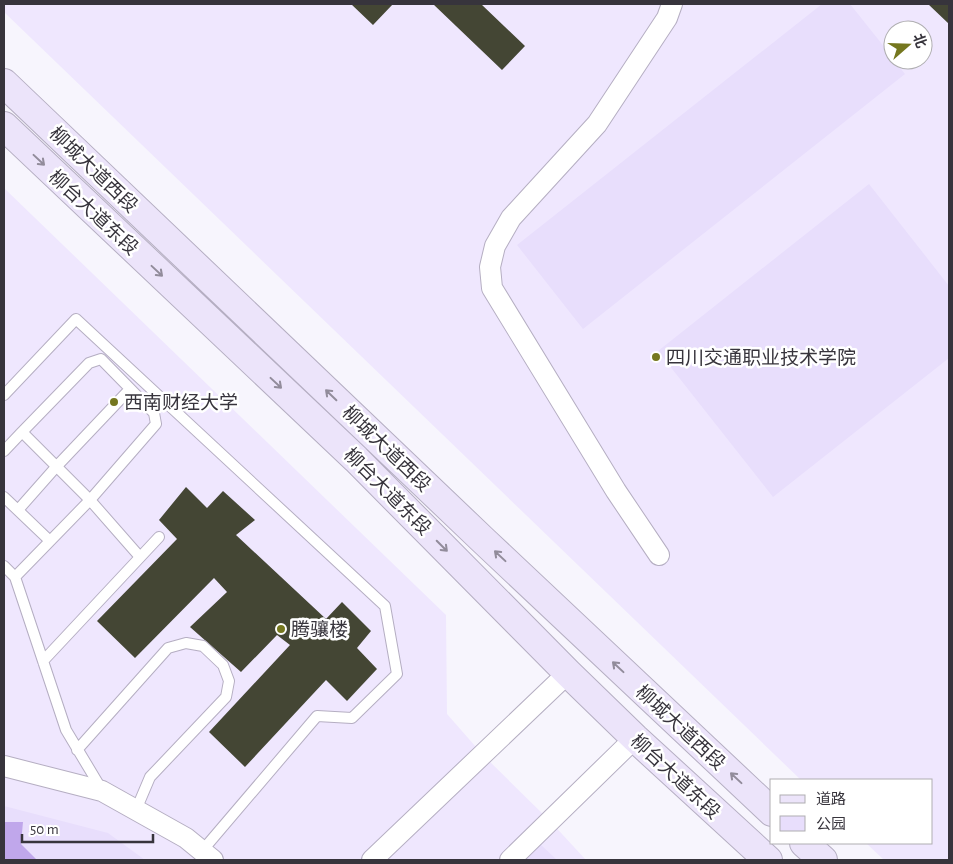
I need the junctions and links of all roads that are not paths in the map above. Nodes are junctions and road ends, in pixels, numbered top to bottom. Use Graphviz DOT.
graph roads {
  1 [pos="672,4"];
  2 [pos="4,83"];
  3 [pos="4,126"];
  4 [pos="130,389"];
  5 [pos="4,395"];
  6 [pos="22,432"];
  7 [pos="4,451"];
  8 [pos="56,467"];
  9 [pos="4,497"];
  10 [pos="90,500"];
  11 [pos="18,510"];
  12 [pos="159,537"];
  13 [pos="50,541"];
  14 [pos="659,555"];
  15 [pos="140,557"];
  16 [pos="4,566"];
  17 [pos="15,576"];
  18 [pos="43,661"];
  19 [pos="568,673"];
  20 [pos="635,738"];
  21 [pos="78,750"];
  22 [pos="4,766"];
  23 [pos="102,791"];
  24 [pos="136,810"];
  25 [pos="770,810"];
  26 [pos="805,844"];
  27 [pos="207,856"];
  28 [pos="372,860"];
  29 [pos="510,860"];
  30 [pos="768,860"];
  31 [pos="823,860"];
  1 -- 14 [label="street"];
  25 -- 2 [label="main road, 柳城大道西段, one-way"];
  3 -- 19 [label="main road, 柳台大道东段, one-way"];
  4 -- 6 [label="lane"];
  4 -- 8 [label="lane"];
  4 -- 10 [label="lane"];
  5 -- 27 [label="lane"];
  6 -- 7 [label="lane"];
  6 -- 8 [label="lane"];
  8 -- 10 [label="lane"];
  8 -- 11 [label="lane"];
  9 -- 11 [label="lane"];
  10 -- 13 [label="lane"];
  10 -- 15 [label="lane"];
  11 -- 13 [label="lane"];
  12 -- 15 [label="lane"];
  13 -- 17 [label="lane"];
  15 -- 18 [label="lane"];
  16 -- 17 [label="lane"];
  17 -- 18 [label="lane"];
  18 -- 21 [label="lane"];
  19 -- 20 [label="main road, 柳台大道东段"];
  19 -- 28 [label="street"];
  20 -- 29 [label="street"];
  20 -- 30 [label="main road, 柳台大道东段"];
  21 -- 23 [label="lane"];
  21 -- 24 [label="lane"];
  22 -- 23 [label="street"];
  23 -- 24 [label="street"];
  24 -- 27 [label="street"];
  26 -- 31 [label="main road"];
}
